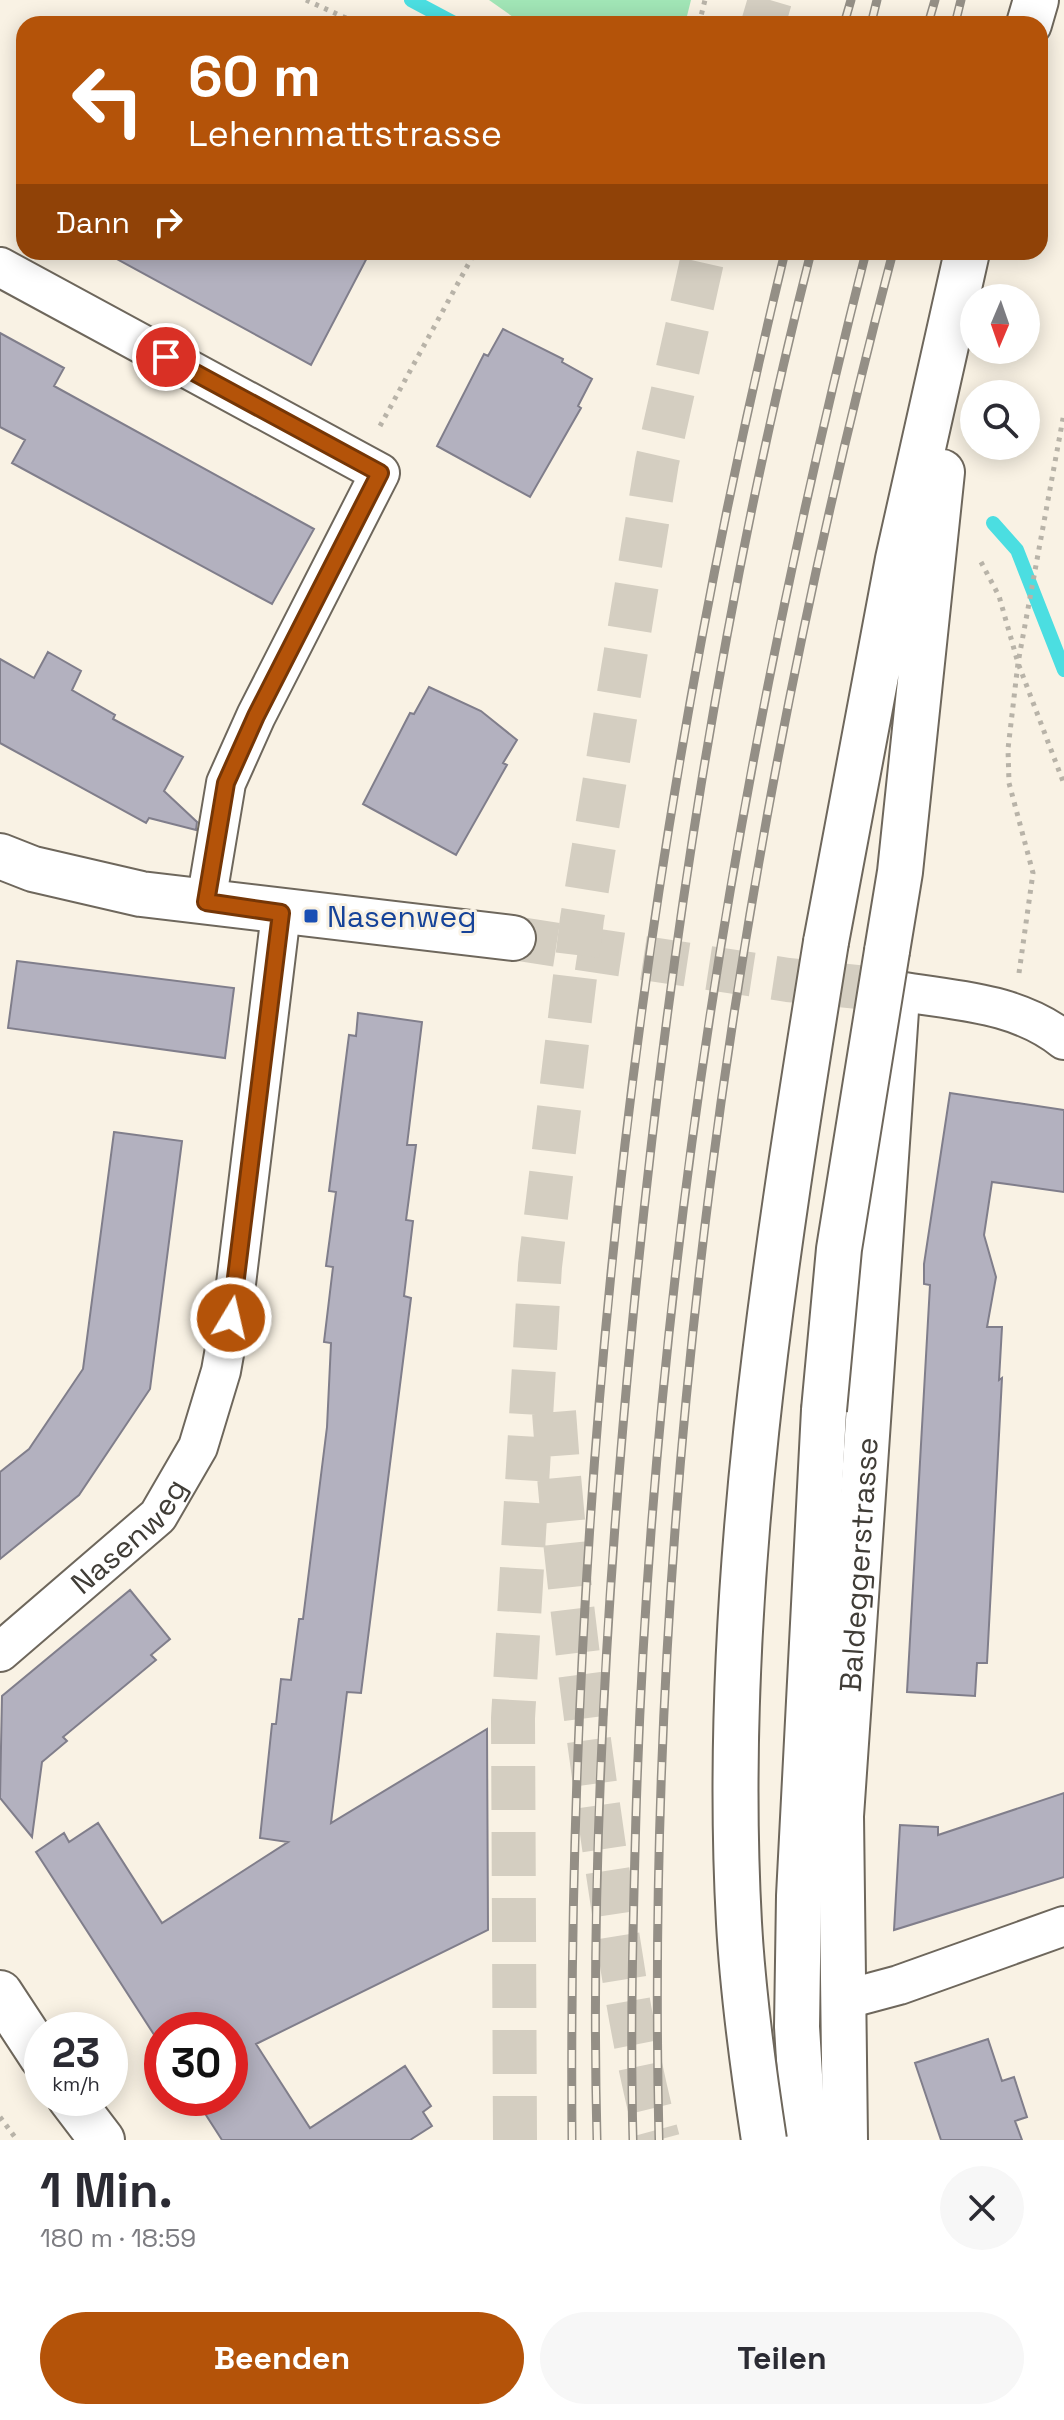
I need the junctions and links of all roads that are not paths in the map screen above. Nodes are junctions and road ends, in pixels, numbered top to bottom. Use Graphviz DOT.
graph roads {
  1 [pos="965,260"];
  2 [pos="966,260"];
  3 [pos="0,267"];
  4 [pos="0,856"];
  5 [pos="206,902"];
  6 [pos="281,913"];
  7 [pos="513,938"];
  8 [pos="892,971"];
  9 [pos="1064,1040"];
  10 [pos="0,1652"];
  11 [pos="1064,1926"];
  12 [pos="0,1993"];
  13 [pos="843,2000"];
  14 [pos="24,2030"];
  15 [pos="84,2116"];
  16 [pos="102,2140"];
  17 [pos="764,2140"];
  18 [pos="804,2140"];
  19 [pos="845,2140"];
  1 -- 17 [label="main road, bridge"];
  2 -- 8 [label="main road"];
  3 -- 5 [label="street"];
  4 -- 5 [label="main road"];
  5 -- 6 [label="main road"];
  6 -- 7 [label="main road"];
  6 -- 10 [label="street, Nasenweg"];
  8 -- 9 [label="street"];
  8 -- 13 [label="main road, Baldeggerstrasse"];
  8 -- 18 [label="main road, bridge"];
  11 -- 13 [label="street"];
  12 -- 14 [label="main road"];
  13 -- 19 [label="main road, Baldeggerstrasse"];
  15 -- 16 [label="main road"];
}
